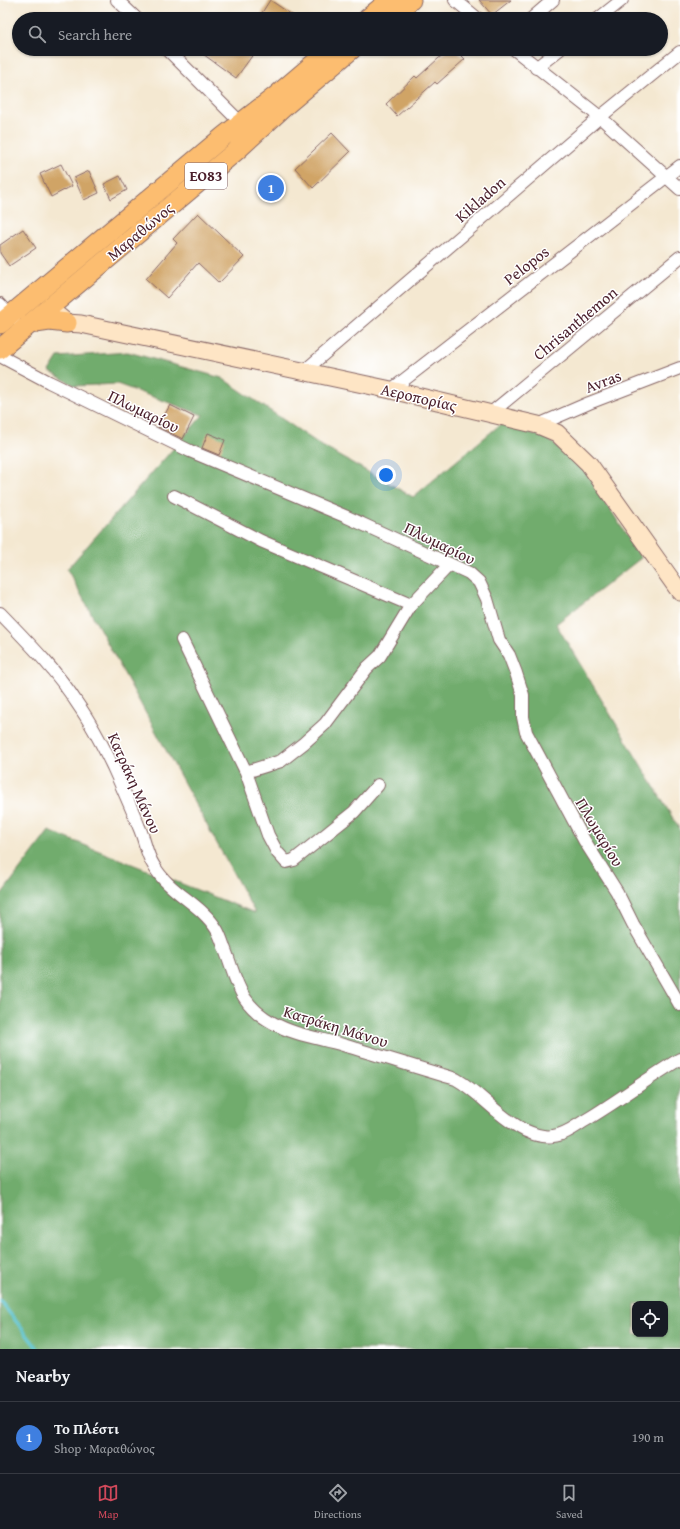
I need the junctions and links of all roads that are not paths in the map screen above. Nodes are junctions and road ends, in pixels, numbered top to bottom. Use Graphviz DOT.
graph roads {
  1 [pos="117,0"];
  2 [pos="390,0"];
  3 [pos="410,0"];
  4 [pos="455,0"];
  5 [pos="553,0"];
  6 [pos="622,0"];
  7 [pos="130,12"];
  8 [pos="375,12"];
  9 [pos="396,12"];
  10 [pos="470,12"];
  11 [pos="539,12"];
  12 [pos="607,12"];
  13 [pos="680,52"];
  14 [pos="174,56"];
  15 [pos="322,56"];
  16 [pos="344,56"];
  17 [pos="522,56"];
  18 [pos="551,56"];
  19 [pos="536,68"];
  20 [pos="600,117"];
  21 [pos="241,123"];
  22 [pos="680,166"];
  23 [pos="666,177"];
  24 [pos="680,189"];
  25 [pos="680,257"];
  26 [pos="40,290"];
  27 [pos="53,304"];
  28 [pos="3,314"];
  29 [pos="74,324"];
  30 [pos="26,326"];
  31 [pos="0,350"];
  32 [pos="0,356"];
  33 [pos="680,368"];
  34 [pos="303,372"];
  35 [pos="391,390"];
  36 [pos="491,413"];
  37 [pos="538,425"];
  38 [pos="174,496"];
  39 [pos="450,564"];
  40 [pos="680,592"];
  41 [pos="411,605"];
  42 [pos="0,613"];
  43 [pos="182,640"];
  44 [pos="246,772"];
  45 [pos="378,785"];
  46 [pos="680,1005"];
  47 [pos="680,1059"];
  1 -- 7 [label="street"];
  2 -- 8 [label="main road"];
  3 -- 9 [label="main road"];
  4 -- 10 [label="street"];
  5 -- 11 [label="street"];
  6 -- 12 [label="street"];
  13 -- 20 [label="street, Kikladon"];
  14 -- 21 [label="street"];
  15 -- 21 [label="main road, Μαραθώνος / ΕΟ83"];
  16 -- 27 [label="main road, Μαραθώνος / ΕΟ83"];
  17 -- 19 [label="street"];
  18 -- 19 [label="street"];
  19 -- 20 [label="street"];
  20 -- 23 [label="street"];
  20 -- 34 [label="street, Kikladon"];
  21 -- 26 [label="main road, Μαραθώνος / ΕΟ83"];
  22 -- 23 [label="street, Pelopos"];
  23 -- 24 [label="street"];
  23 -- 35 [label="street, Pelopos"];
  25 -- 36 [label="street, Chrisanthemon"];
  26 -- 27 [label="street"];
  26 -- 28 [label="main road, Μαραθώνος / ΕΟ83"];
  27 -- 29 [label="street"];
  27 -- 30 [label="main road, Μαραθώνος / ΕΟ83"];
  28 -- 30 [label="street"];
  29 -- 30 [label="main road"];
  29 -- 34 [label="street, Αεροπορίας"];
  30 -- 31 [label="main road, Μαραθώνος / ΕΟ83"];
  32 -- 39 [label="street, Πλωμαρίου"];
  33 -- 37 [label="street, Avras"];
  34 -- 35 [label="street, Αεροπορίας"];
  35 -- 36 [label="street, Αεροπορίας"];
  36 -- 37 [label="street, Αεροπορίας"];
  37 -- 40 [label="street, Αεροπορίας"];
  38 -- 41 [label="street"];
  39 -- 41 [label="street"];
  39 -- 46 [label="street, Πλωμαρίου"];
  41 -- 44 [label="street"];
  42 -- 47 [label="street, Κατράκη Μάνου"];
  43 -- 44 [label="street"];
  44 -- 45 [label="street"];
}
